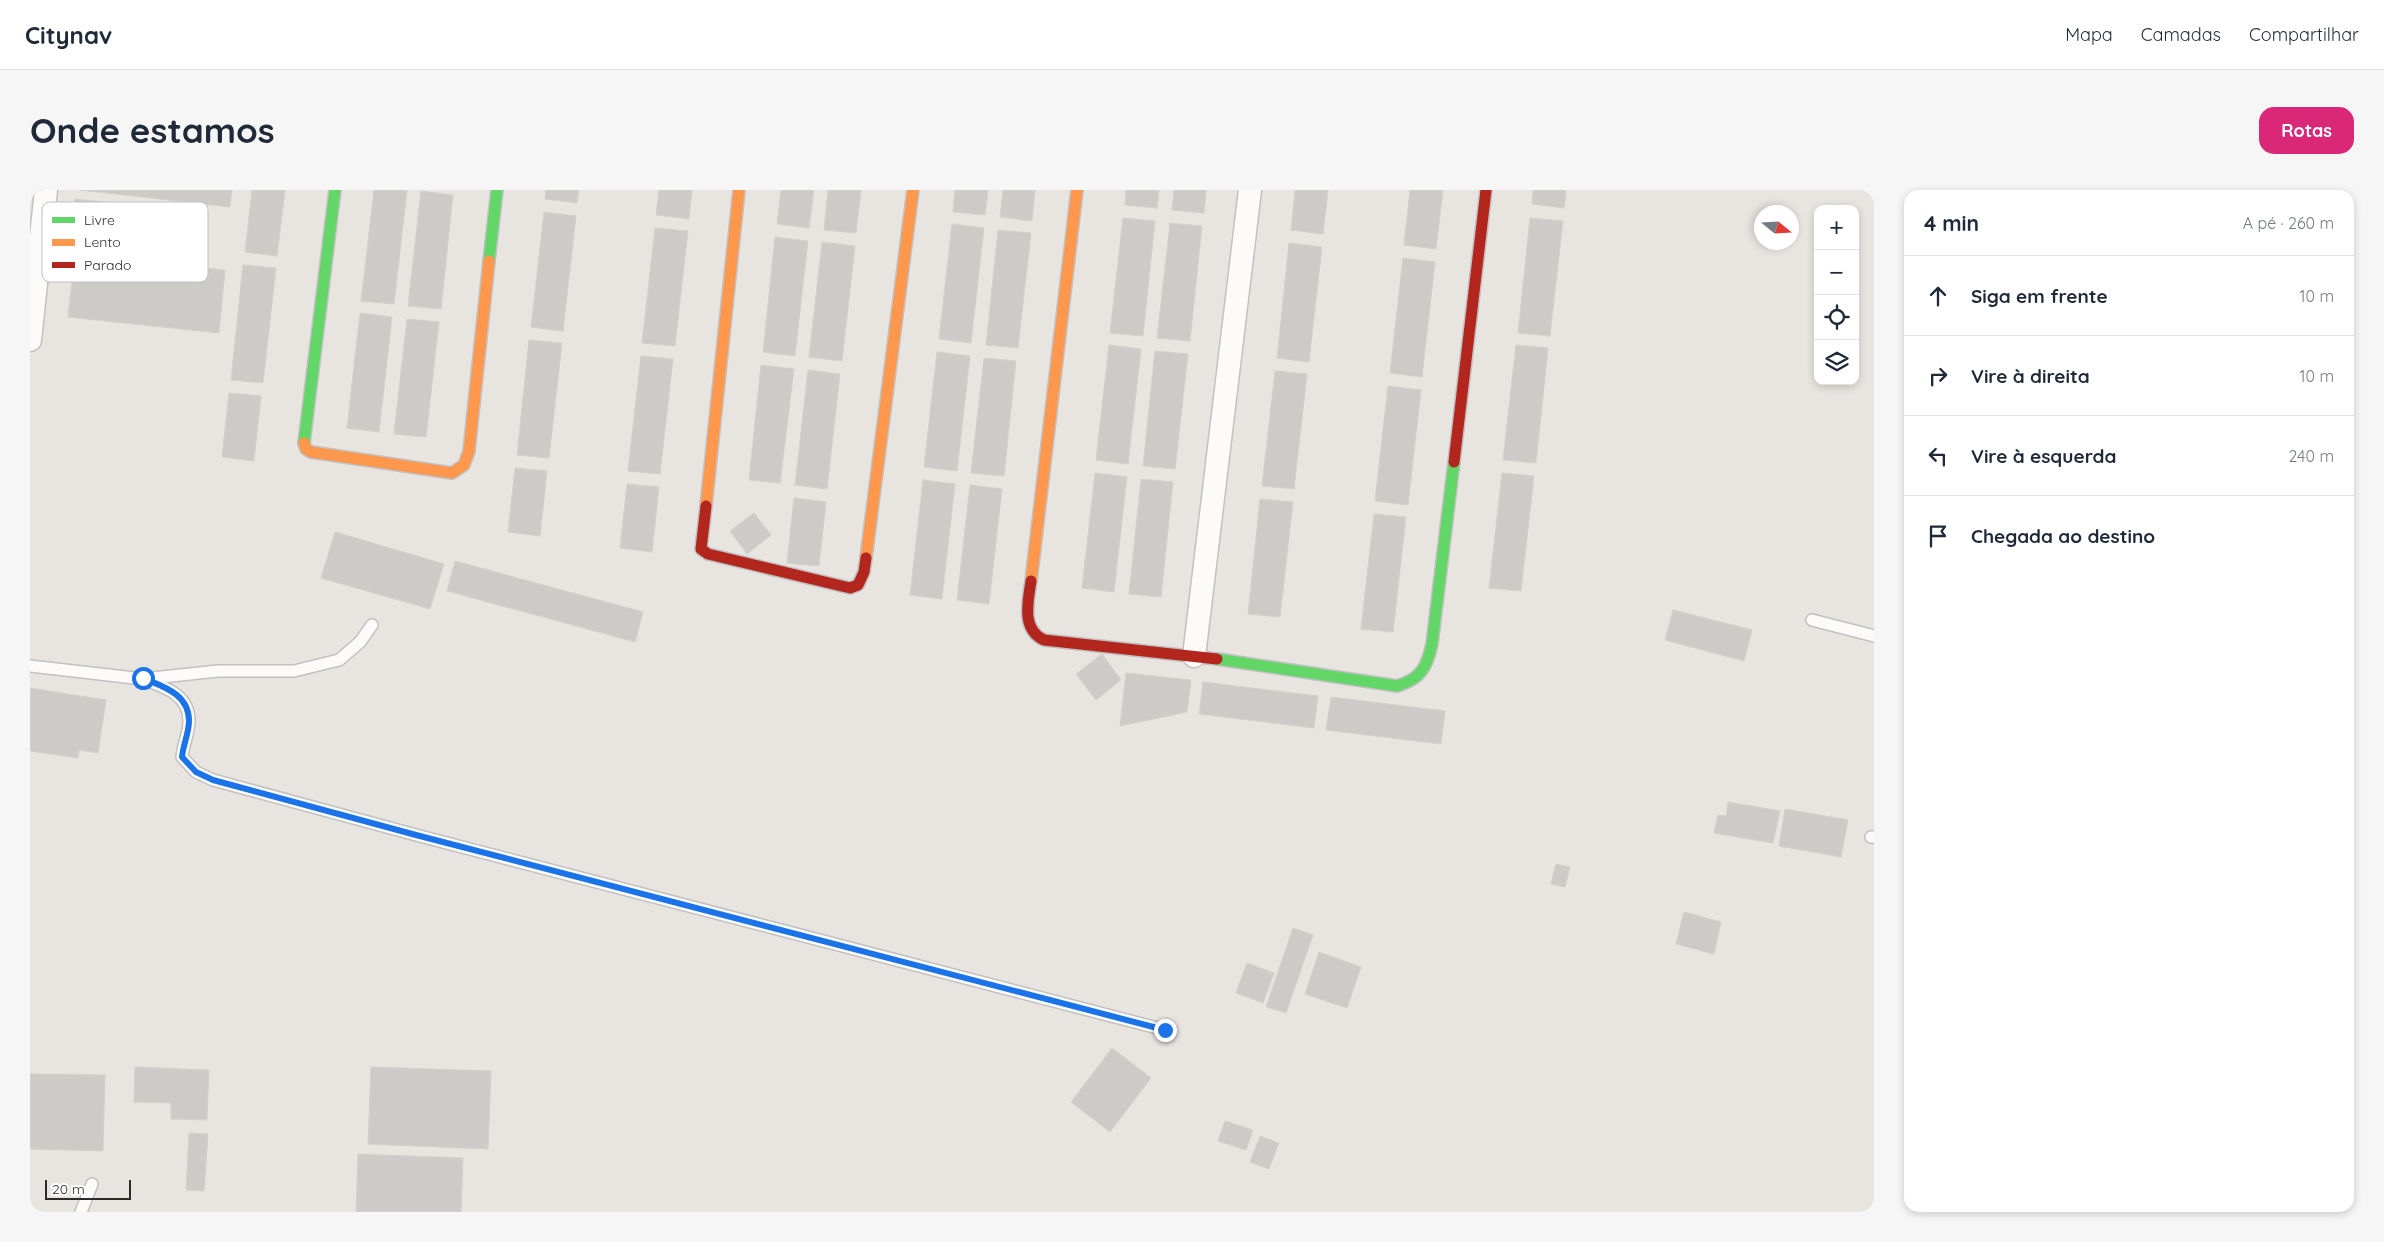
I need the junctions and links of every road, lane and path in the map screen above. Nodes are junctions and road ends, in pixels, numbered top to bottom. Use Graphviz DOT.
graph roads {
  1 [pos="335,190"];
  2 [pos="497,190"];
  3 [pos="739,190"];
  4 [pos="913,190"];
  5 [pos="1077,190"];
  6 [pos="1250,190"];
  7 [pos="1486,190"];
  8 [pos="42,228"];
  9 [pos="30,340"];
  10 [pos="1812,620"];
  11 [pos="372,625"];
  12 [pos="1874,636"];
  13 [pos="1194,656"];
  14 [pos="30,666"];
  15 [pos="143,678"];
  16 [pos="1165,1030"];
  17 [pos="92,1184"];
  18 [pos="81,1212"];
  1 -- 2 [label="street"];
  3 -- 4 [label="street"];
  5 -- 13 [label="street"];
  6 -- 13 [label="street"];
  7 -- 13 [label="street"];
  8 -- 9 [label="street"];
  10 -- 12 [label="lane"];
  11 -- 15 [label="lane"];
  14 -- 15 [label="lane"];
  15 -- 16 [label="lane"];
  17 -- 18 [label="lane"];
}
